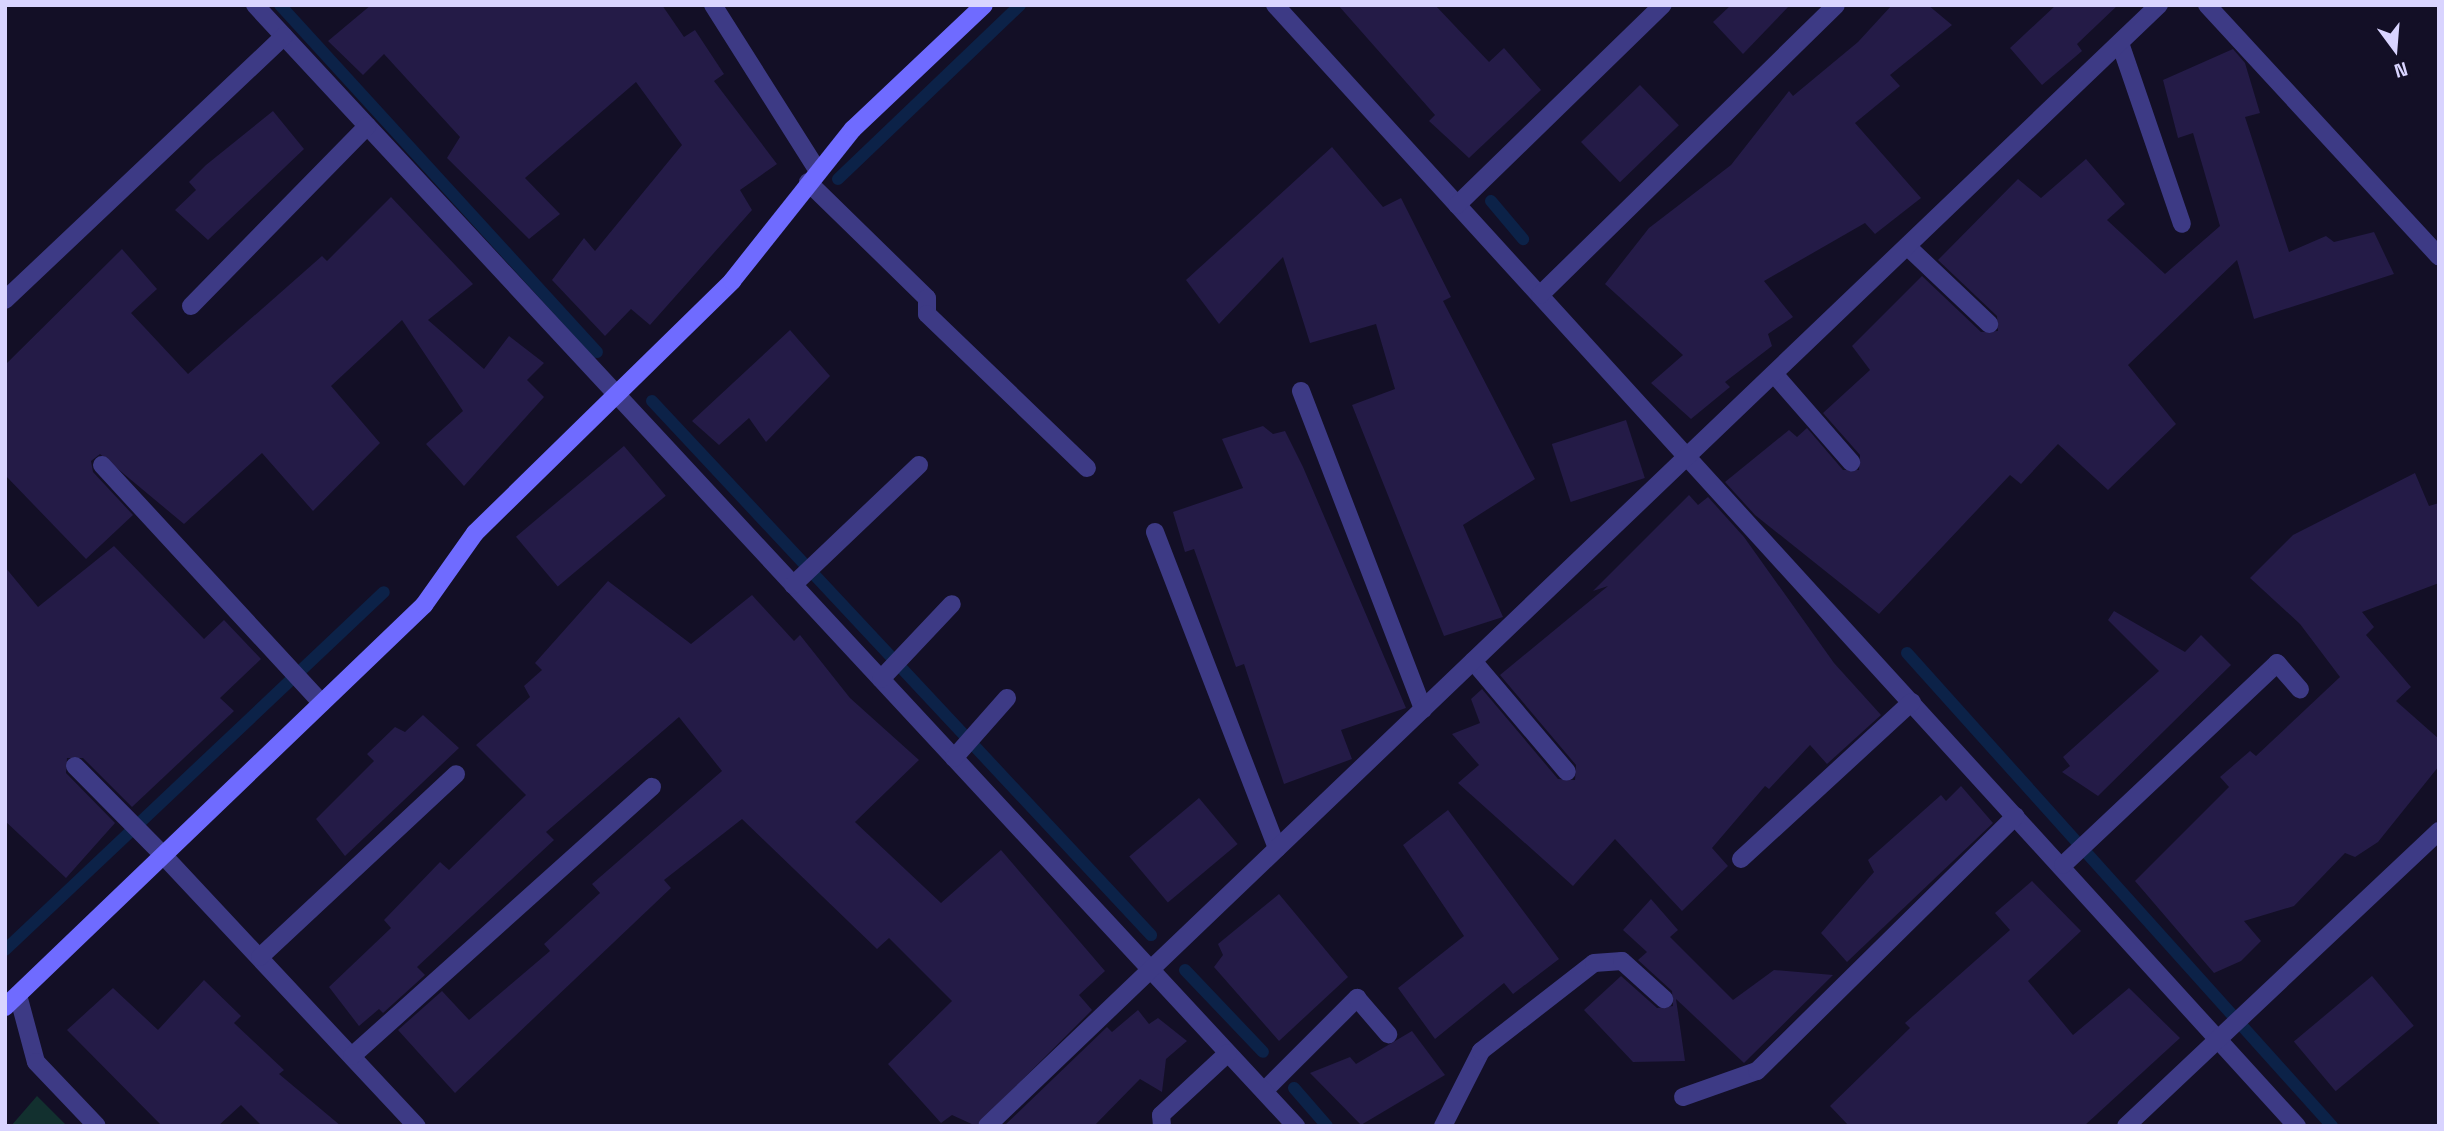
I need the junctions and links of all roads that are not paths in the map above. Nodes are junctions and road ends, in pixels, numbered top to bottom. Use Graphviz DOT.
graph roads {
  1 [pos="255,5"];
  2 [pos="713,5"];
  3 [pos="984,5"];
  4 [pos="1275,5"];
  5 [pos="1663,5"];
  6 [pos="1836,5"];
  7 [pos="2159,5"];
  8 [pos="2207,5"];
  9 [pos="284,36"];
  10 [pos="2120,43"];
  11 [pos="367,126"];
  12 [pos="813,176"];
  13 [pos="1457,205"];
  14 [pos="2182,224"];
  15 [pos="1908,247"];
  16 [pos="2439,256"];
  17 [pos="1540,295"];
  18 [pos="5,300"];
  19 [pos="191,306"];
  20 [pos="1989,324"];
  21 [pos="1775,375"];
  22 [pos="1301,391"];
  23 [pos="616,394"];
  24 [pos="1688,458"];
  25 [pos="1851,462"];
  26 [pos="919,464"];
  27 [pos="102,465"];
  28 [pos="1087,468"];
  29 [pos="1155,532"];
  30 [pos="793,585"];
  31 [pos="952,604"];
  32 [pos="1473,662"];
  33 [pos="881,679"];
  34 [pos="2300,689"];
  35 [pos="1007,698"];
  36 [pos="1912,702"];
  37 [pos="322,703"];
  38 [pos="1423,709"];
  39 [pos="954,758"];
  40 [pos="75,766"];
  41 [pos="1567,772"];
  42 [pos="456,774"];
  43 [pos="652,787"];
  44 [pos="2016,816"];
  45 [pos="2439,831"];
  46 [pos="1277,848"];
  47 [pos="2075,853"];
  48 [pos="163,855"];
  49 [pos="1741,859"];
  50 [pos="260,957"];
  51 [pos="1150,969"];
  52 [pos="1664,999"];
  53 [pos="12,1000"];
  54 [pos="2230,1026"];
  55 [pos="1388,1034"];
  56 [pos="1228,1053"];
  57 [pos="352,1056"];
  58 [pos="1264,1091"];
  59 [pos="1683,1097"];
  60 [pos="96,1126"];
  61 [pos="417,1126"];
  62 [pos="987,1126"];
  63 [pos="1162,1126"];
  64 [pos="1296,1126"];
  65 [pos="1443,1126"];
  66 [pos="2126,1126"];
  67 [pos="2297,1126"];
  1 -- 9 [label="street"];
  2 -- 12 [label="street"];
  3 -- 12 [label="street"];
  4 -- 13 [label="street"];
  5 -- 13 [label="street"];
  6 -- 17 [label="street"];
  7 -- 10 [label="street"];
  8 -- 16 [label="street"];
  9 -- 11 [label="street"];
  9 -- 18 [label="street"];
  10 -- 14 [label="street"];
  10 -- 15 [label="street"];
  11 -- 19 [label="street"];
  11 -- 23 [label="street"];
  12 -- 23 [label="street"];
  12 -- 28 [label="street"];
  13 -- 17 [label="street"];
  15 -- 20 [label="street"];
  15 -- 21 [label="street"];
  17 -- 24 [label="street"];
  21 -- 24 [label="street"];
  21 -- 25 [label="street"];
  22 -- 38 [label="street"];
  23 -- 30 [label="street"];
  23 -- 37 [label="street"];
  24 -- 32 [label="street"];
  24 -- 36 [label="street"];
  26 -- 30 [label="street"];
  27 -- 37 [label="street"];
  29 -- 46 [label="street"];
  30 -- 33 [label="street"];
  31 -- 33 [label="street"];
  32 -- 38 [label="street"];
  32 -- 41 [label="street"];
  33 -- 39 [label="street"];
  34 -- 47 [label="street"];
  35 -- 39 [label="street"];
  36 -- 44 [label="street"];
  36 -- 49 [label="street"];
  37 -- 48 [label="street"];
  38 -- 46 [label="street"];
  39 -- 51 [label="street"];
  40 -- 48 [label="street"];
  42 -- 50 [label="street"];
  43 -- 57 [label="street"];
  44 -- 47 [label="street"];
  44 -- 59 [label="street"];
  45 -- 54 [label="street"];
  46 -- 51 [label="street"];
  47 -- 54 [label="street"];
  48 -- 50 [label="street"];
  48 -- 53 [label="street"];
  50 -- 57 [label="street"];
  51 -- 56 [label="street"];
  51 -- 62 [label="street"];
  52 -- 65 [label="street"];
  53 -- 60 [label="street"];
  54 -- 66 [label="street"];
  54 -- 67 [label="street"];
  55 -- 58 [label="street"];
  56 -- 58 [label="street"];
  56 -- 63 [label="street"];
  57 -- 61 [label="street"];
  58 -- 64 [label="street"];
}
